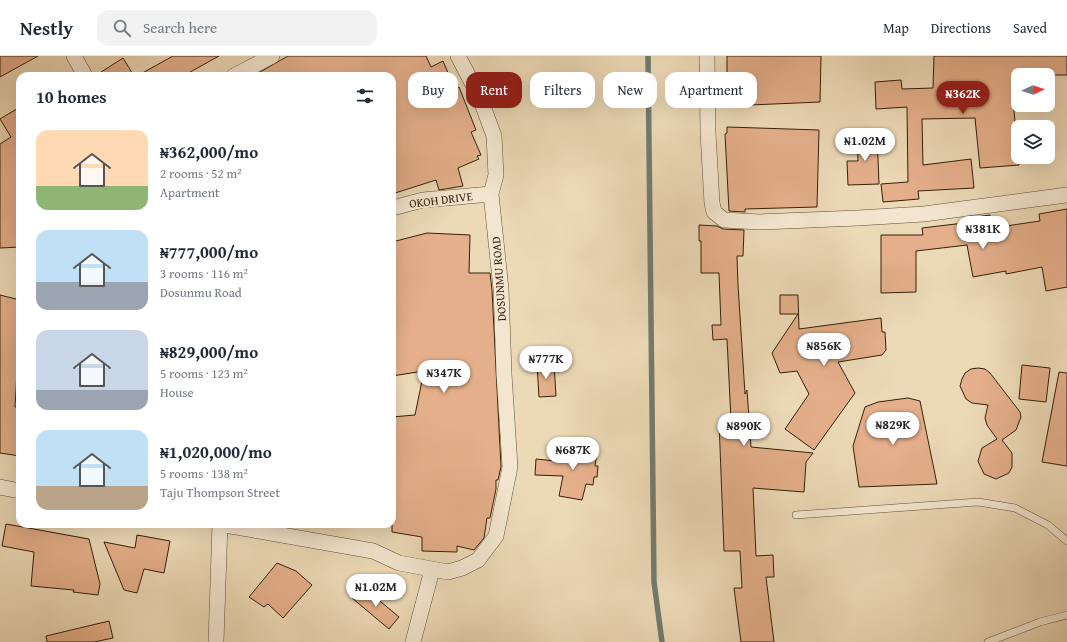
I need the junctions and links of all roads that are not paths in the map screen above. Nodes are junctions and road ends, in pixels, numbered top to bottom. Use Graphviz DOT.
graph roads {
  1 [pos="74,56"];
  2 [pos="272,56"];
  3 [pos="458,56"];
  4 [pos="707,56"];
  5 [pos="82,72"];
  6 [pos="242,72"];
  7 [pos="491,194"];
  8 [pos="1067,194"];
  9 [pos="396,207"];
  10 [pos="0,487"];
  11 [pos="16,490"];
  12 [pos="796,515"];
  13 [pos="220,528"];
  14 [pos="243,528"];
  15 [pos="1067,541"];
  16 [pos="432,570"];
  17 [pos="1067,615"];
  18 [pos="212,641"];
  19 [pos="413,642"];
  20 [pos="988,642"];
  1 -- 5 [label="street"];
  2 -- 6 [label="street"];
  3 -- 7 [label="street, DOSUNMU ROAD"];
  4 -- 8 [label="street"];
  7 -- 9 [label="street, OKOH DRIVE"];
  7 -- 16 [label="street, DOSUNMU ROAD"];
  10 -- 11 [label="street"];
  12 -- 15 [label="lane"];
  13 -- 18 [label="street"];
  14 -- 16 [label="street, DOSUNMU ROAD"];
  16 -- 19 [label="street"];
  17 -- 20 [label="lane"];
}
